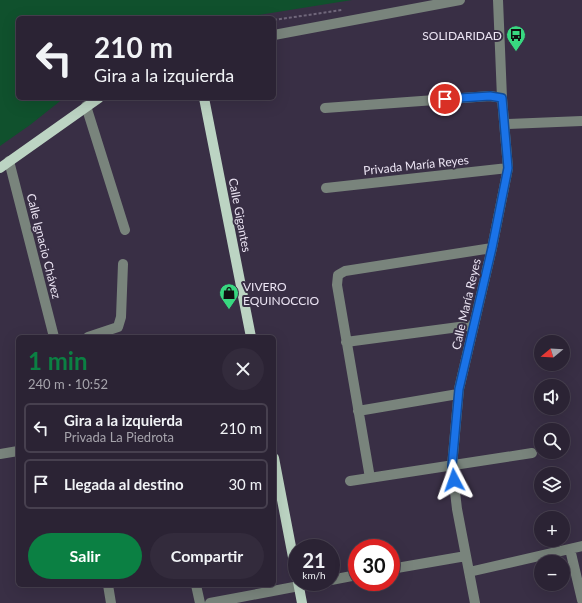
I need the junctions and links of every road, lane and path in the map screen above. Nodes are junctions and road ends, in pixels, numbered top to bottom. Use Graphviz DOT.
graph roads {
  1 [pos="460,0"];
  2 [pos="492,0"];
  3 [pos="498,5"];
  4 [pos="349,9"];
  5 [pos="276,20"];
  6 [pos="276,35"];
  7 [pos="502,98"];
  8 [pos="96,100"];
  9 [pos="204,100"];
  10 [pos="86,106"];
  11 [pos="325,108"];
  12 [pos="582,121"];
  13 [pos="505,124"];
  14 [pos="9,161"];
  15 [pos="0,168"];
  16 [pos="508,168"];
  17 [pos="326,188"];
  18 [pos="126,230"];
  19 [pos="492,248"];
  20 [pos="123,264"];
  21 [pos="474,325"];
  22 [pos="53,335"];
  23 [pos="94,335"];
  24 [pos="251,335"];
  25 [pos="346,342"];
  26 [pos="458,394"];
  27 [pos="358,411"];
  28 [pos="16,451"];
  29 [pos="532,453"];
  30 [pos="0,454"];
  31 [pos="452,466"];
  32 [pos="276,468"];
  33 [pos="370,478"];
  34 [pos="350,481"];
  35 [pos="290,539"];
  36 [pos="582,546"];
  37 [pos="570,549"];
  38 [pos="466,556"];
  39 [pos="400,567"];
  40 [pos="469,572"];
  41 [pos="288,584"];
  42 [pos="108,587"];
  43 [pos="196,587"];
  44 [pos="300,591"];
  45 [pos="582,600"];
  46 [pos="111,603"];
  47 [pos="200,603"];
  48 [pos="210,603"];
  49 [pos="302,603"];
  50 [pos="475,603"];
  1 -- 6 [label="street"];
  2 -- 3 [label="street, Calle María Reyes"];
  3 -- 7 [label="street, Calle María Reyes"];
  4 -- 5 [label="path"];
  7 -- 11 [label="street"];
  7 -- 13 [label="street, Calle María Reyes"];
  8 -- 10 [label="main road"];
  9 -- 24 [label="main road, Calle Gigantes"];
  10 -- 14 [label="main road"];
  10 -- 18 [label="street"];
  12 -- 13 [label="street"];
  13 -- 16 [label="street, Calle María Reyes"];
  14 -- 15 [label="main road"];
  14 -- 22 [label="street, Calle Ignacio Chávez"];
  16 -- 17 [label="street, Privada María Reyes"];
  16 -- 19 [label="street, Calle María Reyes"];
  19 -- 21 [label="street, Calle María Reyes"];
  19 -- 25 [label="street"];
  20 -- 23 [label="street"];
  21 -- 25 [label="street"];
  21 -- 26 [label="street, Calle María Reyes"];
  25 -- 27 [label="street"];
  26 -- 27 [label="street"];
  26 -- 31 [label="street, Calle María Reyes"];
  27 -- 33 [label="street"];
  28 -- 30 [label="street"];
  29 -- 31 [label="street"];
  31 -- 33 [label="street"];
  31 -- 38 [label="street, Calle María Reyes"];
  32 -- 35 [label="main road"];
  33 -- 34 [label="street"];
  36 -- 37 [label="street"];
  37 -- 40 [label="street"];
  37 -- 45 [label="street"];
  38 -- 39 [label="street"];
  38 -- 40 [label="street, Calle María Reyes"];
  40 -- 50 [label="street, Calle María Reyes"];
  41 -- 48 [label="street"];
  42 -- 46 [label="street"];
  43 -- 47 [label="street"];
  44 -- 49 [label="main road"];
}
